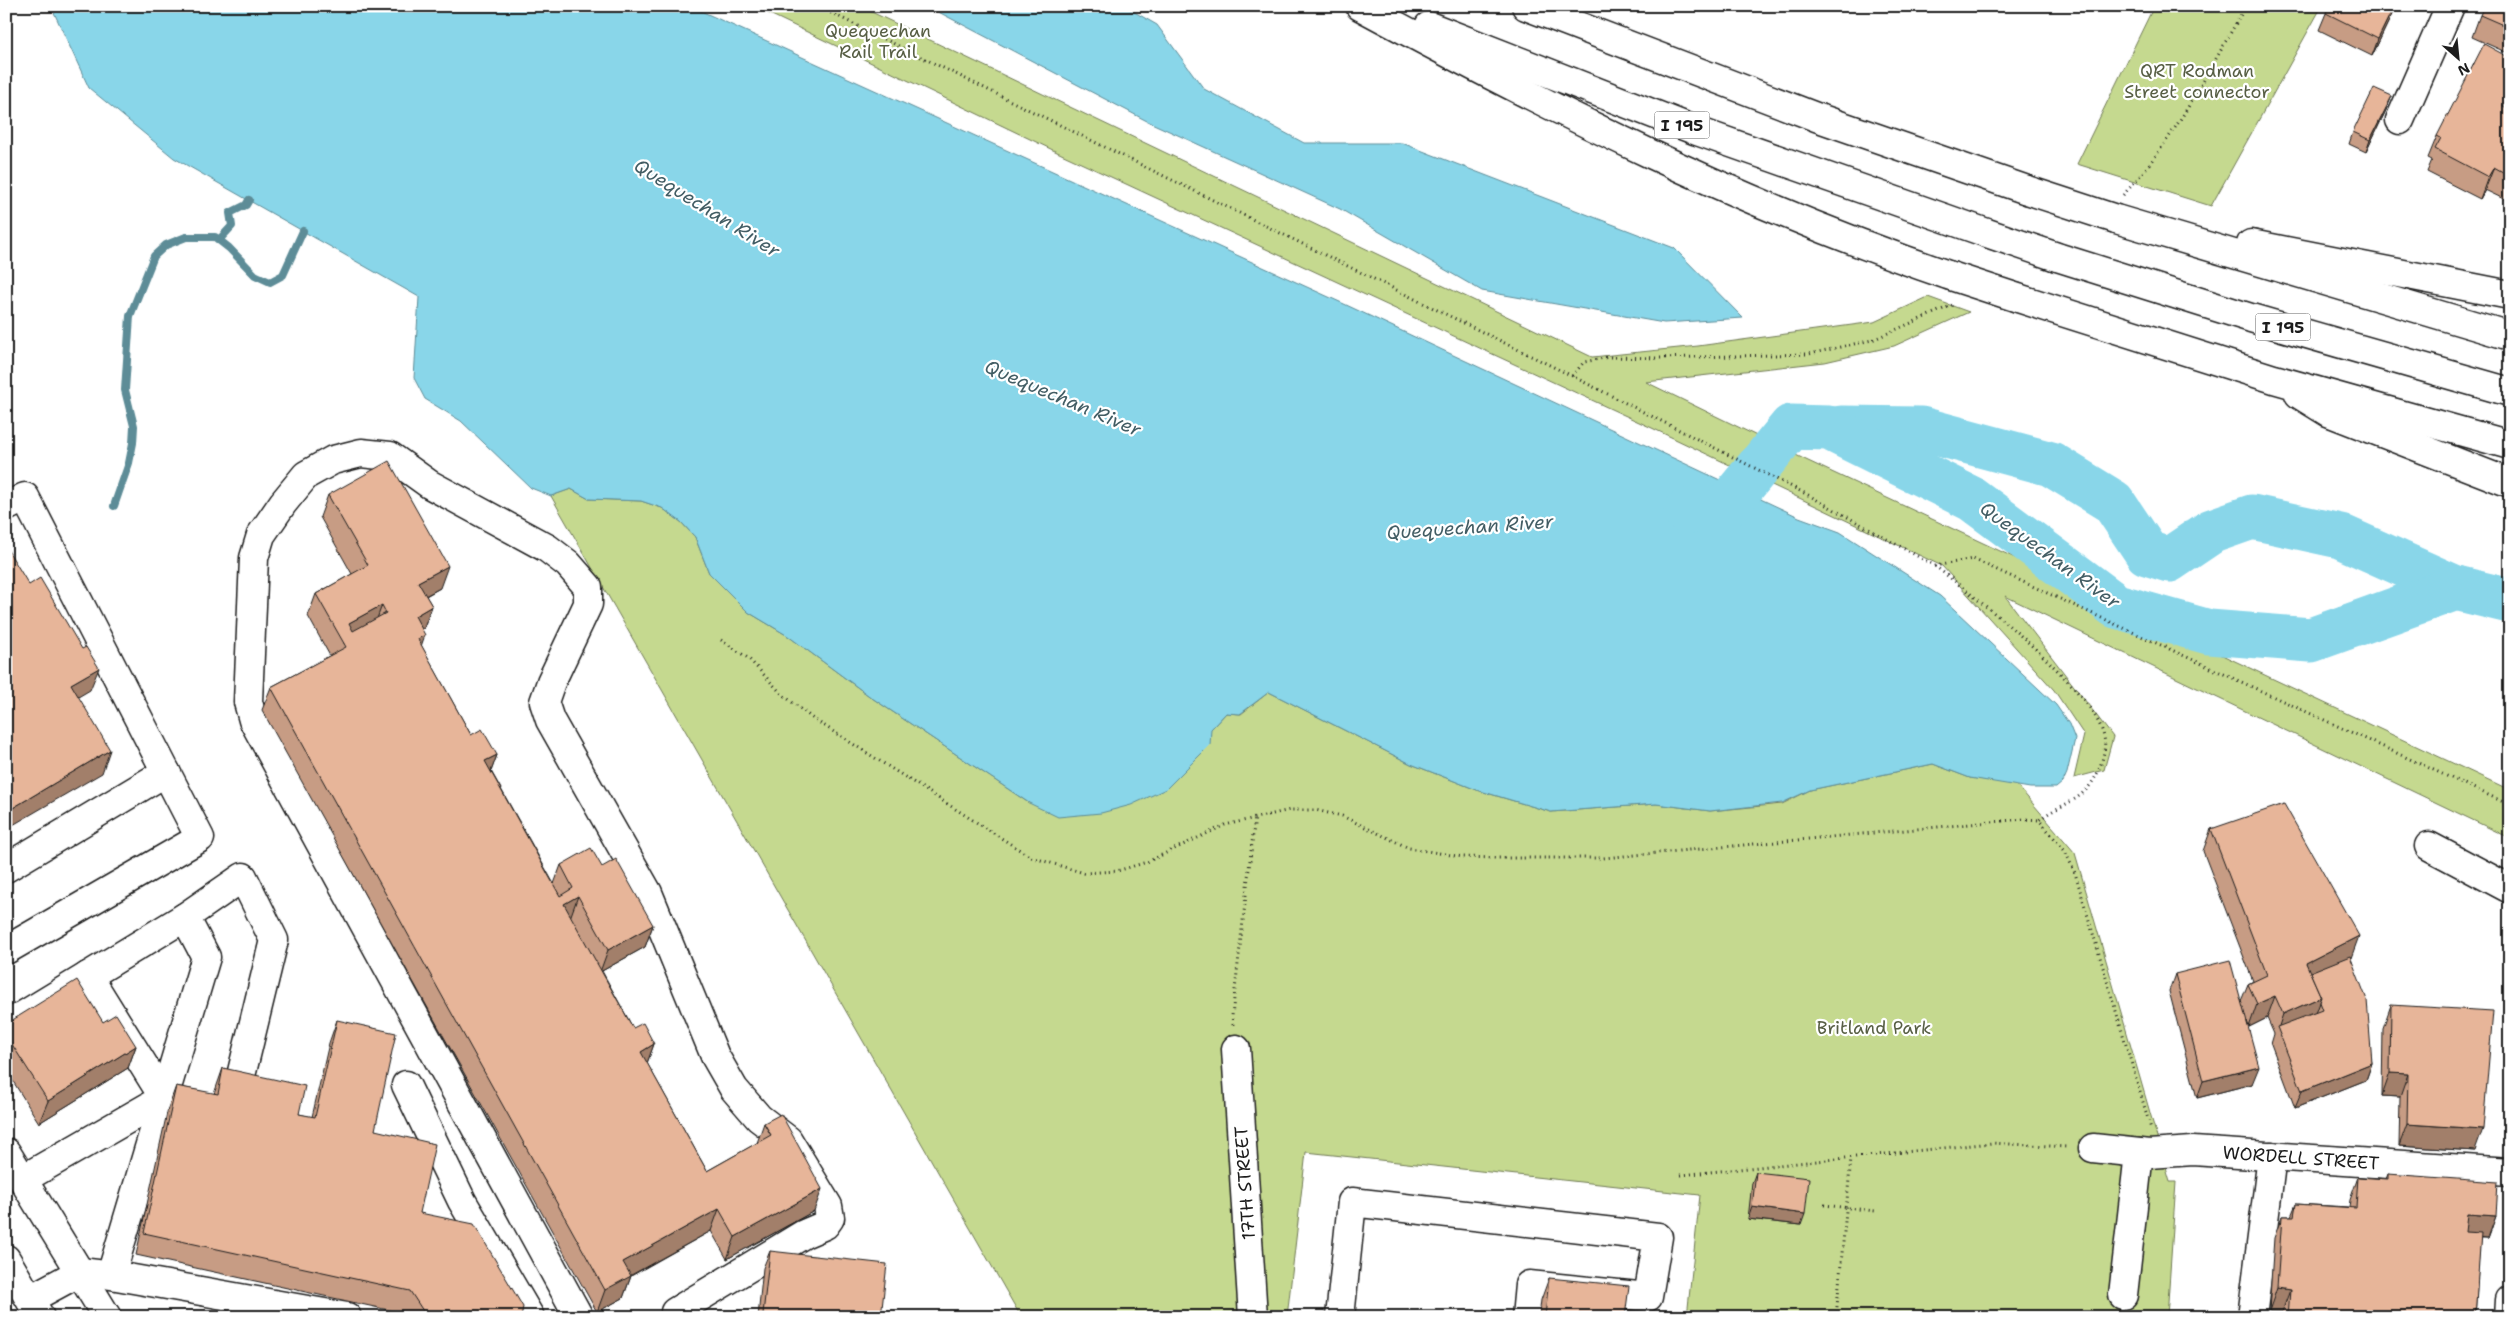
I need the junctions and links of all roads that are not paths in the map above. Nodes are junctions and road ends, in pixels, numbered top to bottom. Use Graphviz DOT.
graph roads {
  1 [pos="1360,6"];
  2 [pos="1381,6"];
  3 [pos="1526,6"];
  4 [pos="2450,6"];
  5 [pos="2400,120"];
  6 [pos="2116,219"];
  7 [pos="2510,295"];
  8 [pos="2510,336"];
  9 [pos="2274,379"];
  10 [pos="2510,392"];
  11 [pos="2510,445"];
  12 [pos="2510,483"];
  13 [pos="6,507"];
  14 [pos="166,772"];
  15 [pos="2429,846"];
  16 [pos="6,868"];
  17 [pos="2510,889"];
  18 [pos="185,917"];
  19 [pos="6,950"];
  20 [pos="88,976"];
  21 [pos="6,1026"];
  22 [pos="1236,1049"];
  23 [pos="240,1080"];
  24 [pos="406,1086"];
  25 [pos="164,1098"];
  26 [pos="2093,1148"];
  27 [pos="6,1152"];
  28 [pos="2149,1153"];
  29 [pos="2272,1156"];
  30 [pos="2510,1172"];
  31 [pos="23,1179"];
  32 [pos="6,1259"];
  33 [pos="80,1272"];
  34 [pos="111,1275"];
  35 [pos="2123,1295"];
  36 [pos="2510,1300"];
  37 [pos="1646,1307"];
  38 [pos="35,1308"];
  39 [pos="2510,1308"];
  40 [pos="107,1317"];
  41 [pos="348,1317"];
  42 [pos="530,1317"];
  43 [pos="579,1317"];
  44 [pos="677,1317"];
  45 [pos="1253,1317"];
  46 [pos="1340,1317"];
  47 [pos="1526,1317"];
  48 [pos="2252,1317"];
  49 [pos="2509,1317"];
  1 -- 9 [label="main road, bridge"];
  2 -- 10 [label="main road, I 195, bridge"];
  3 -- 6 [label="main road, bridge"];
  4 -- 5 [label="main road"];
  6 -- 7 [label="main road"];
  6 -- 8 [label="main road"];
  9 -- 11 [label="main road"];
  9 -- 12 [label="main road"];
  13 -- 14 [label="main road"];
  14 -- 16 [label="main road"];
  14 -- 19 [label="main road"];
  15 -- 17 [label="main road"];
  18 -- 20 [label="main road"];
  18 -- 23 [label="main road"];
  18 -- 25 [label="main road"];
  20 -- 21 [label="main road"];
  20 -- 25 [label="main road"];
  22 -- 45 [label="main road, 17TH STREET"];
  24 -- 42 [label="main road"];
  25 -- 31 [label="main road"];
  25 -- 34 [label="main road"];
  26 -- 28 [label="main road, WORDELL STREET"];
  27 -- 31 [label="main road"];
  28 -- 29 [label="main road, WORDELL STREET"];
  28 -- 35 [label="main road"];
  29 -- 30 [label="main road, WORDELL STREET"];
  29 -- 48 [label="main road"];
  31 -- 33 [label="main road"];
  32 -- 38 [label="main road"];
  33 -- 34 [label="main road"];
  33 -- 38 [label="main road"];
  33 -- 40 [label="main road"];
  34 -- 41 [label="main road"];
  36 -- 39 [label="main road"];
  37 -- 46 [label="main road"];
  37 -- 47 [label="main road"];
  39 -- 49 [label="main road"];
  43 -- 44 [label="main road"];
}
